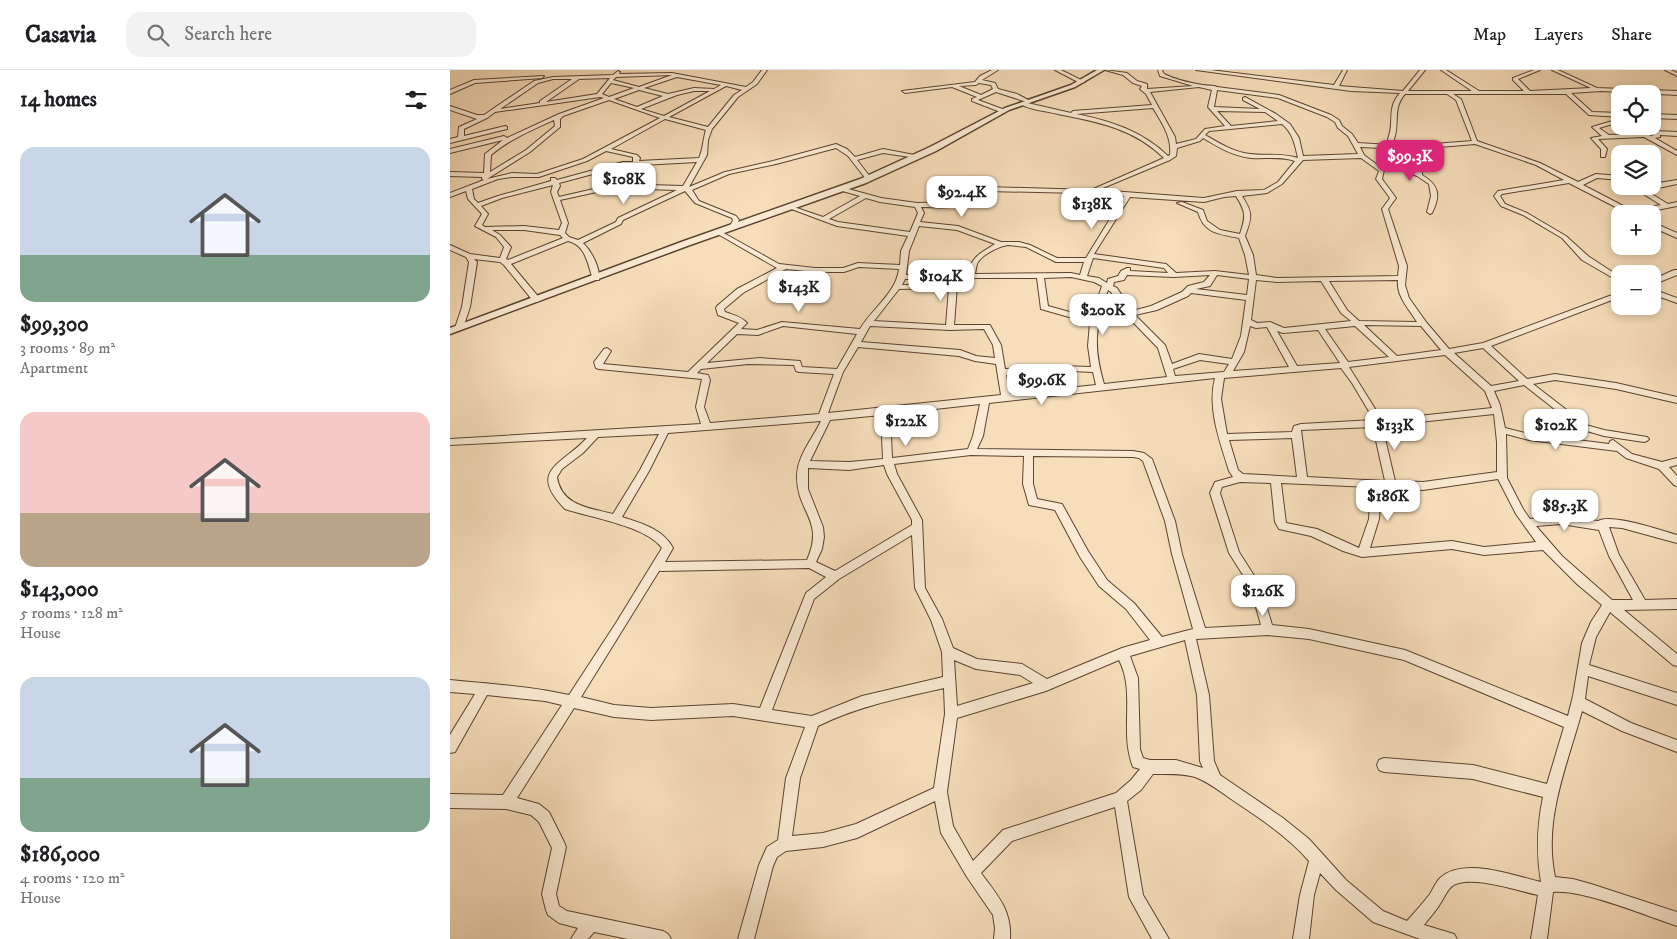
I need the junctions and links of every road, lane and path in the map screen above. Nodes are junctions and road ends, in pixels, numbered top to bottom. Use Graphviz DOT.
graph roads {
  1 [pos="620,70"];
  2 [pos="765,70"];
  3 [pos="996,70"];
  4 [pos="1057,70"];
  5 [pos="1101,70"];
  6 [pos="1107,70"];
  7 [pos="1160,70"];
  8 [pos="1198,70"];
  9 [pos="1345,70"];
  10 [pos="1423,70"];
  11 [pos="1443,70"];
  12 [pos="1538,70"];
  13 [pos="1554,70"];
  14 [pos="1667,70"];
  15 [pos="1233,73"];
  16 [pos="678,75"];
  17 [pos="1677,75"];
  18 [pos="553,78"];
  19 [pos="578,78"];
  20 [pos="613,78"];
  21 [pos="979,80"];
  22 [pos="1082,82"];
  23 [pos="1220,82"];
  24 [pos="725,85"];
  25 [pos="952,85"];
  26 [pos="1249,85"];
  27 [pos="1200,86"];
  28 [pos="1336,87"];
  29 [pos="639,88"];
  30 [pos="746,89"];
  31 [pos="1597,89"];
  32 [pos="716,90"];
  33 [pos="905,90"];
  34 [pos="996,90"];
  35 [pos="1611,90"];
  36 [pos="1146,91"];
  37 [pos="450,92"];
  38 [pos="1402,92"];
  39 [pos="1528,92"];
  40 [pos="1567,92"];
  41 [pos="1661,92"];
  42 [pos="1478,93"];
  43 [pos="1677,93"];
  44 [pos="1448,94"];
  45 [pos="600,95"];
  46 [pos="668,96"];
  47 [pos="980,96"];
  48 [pos="612,99"];
  49 [pos="1245,99"];
  50 [pos="1026,103"];
  51 [pos="540,104"];
  52 [pos="1155,106"];
  53 [pos="450,108"];
  54 [pos="637,109"];
  55 [pos="1213,109"];
  56 [pos="1244,109"];
  57 [pos="1003,111"];
  58 [pos="1264,111"];
  59 [pos="492,113"];
  60 [pos="1067,114"];
  61 [pos="1611,115"];
  62 [pos="559,116"];
  63 [pos="1661,116"];
  64 [pos="663,117"];
  65 [pos="1677,117"];
  66 [pos="477,119"];
  67 [pos="1282,122"];
  68 [pos="1611,123"];
  69 [pos="1229,127"];
  70 [pos="505,128"];
  71 [pos="524,129"];
  72 [pos="709,129"];
  73 [pos="1661,133"];
  74 [pos="1677,134"];
  75 [pos="1644,135"];
  76 [pos="1657,135"];
  77 [pos="1203,136"];
  78 [pos="510,137"];
  79 [pos="1607,137"];
  80 [pos="1647,137"];
  81 [pos="461,138"];
  82 [pos="450,141"];
  83 [pos="1475,142"];
  84 [pos="1355,145"];
  85 [pos="1424,146"];
  86 [pos="1174,147"];
  87 [pos="605,149"];
  88 [pos="1397,149"];
  89 [pos="450,151"];
  90 [pos="1677,153"];
  91 [pos="917,156"];
  92 [pos="1362,156"];
  93 [pos="1603,156"];
  94 [pos="853,159"];
  95 [pos="1299,159"];
  96 [pos="700,160"];
  97 [pos="1168,160"];
  98 [pos="636,163"];
  99 [pos="556,170"];
  100 [pos="450,174"];
  101 [pos="487,175"];
  102 [pos="1419,175"];
  103 [pos="1611,177"];
  104 [pos="868,178"];
  105 [pos="1569,181"];
  106 [pos="554,182"];
  107 [pos="1677,182"];
  108 [pos="476,184"];
  109 [pos="1578,185"];
  110 [pos="1661,185"];
  111 [pos="468,187"];
  112 [pos="687,189"];
  113 [pos="841,189"];
  114 [pos="1092,191"];
  115 [pos="1128,194"];
  116 [pos="1237,194"];
  117 [pos="450,195"];
  118 [pos="1649,195"];
  119 [pos="865,196"];
  120 [pos="1161,197"];
  121 [pos="558,199"];
  122 [pos="1677,204"];
  123 [pos="478,205"];
  124 [pos="917,205"];
  125 [pos="1617,205"];
  126 [pos="1668,206"];
  127 [pos="789,207"];
  128 [pos="1661,207"];
  129 [pos="1430,212"];
  130 [pos="824,219"];
  131 [pos="916,224"];
  132 [pos="732,228"];
  133 [pos="1661,228"];
  134 [pos="485,229"];
  135 [pos="718,232"];
  136 [pos="911,234"];
  137 [pos="564,236"];
  138 [pos="1242,236"];
  139 [pos="1677,236"];
  140 [pos="578,243"];
  141 [pos="1000,244"];
  142 [pos="450,248"];
  143 [pos="468,256"];
  144 [pos="1089,258"];
  145 [pos="505,261"];
  146 [pos="1136,263"];
  147 [pos="784,267"];
  148 [pos="903,267"];
  149 [pos="1215,273"];
  150 [pos="1124,274"];
  151 [pos="1611,274"];
  152 [pos="1676,274"];
  153 [pos="1040,275"];
  154 [pos="1174,275"];
  155 [pos="902,277"];
  156 [pos="970,277"];
  157 [pos="1084,277"];
  158 [pos="596,278"];
  159 [pos="953,278"];
  160 [pos="1252,278"];
  161 [pos="1401,278"];
  162 [pos="1324,280"];
  163 [pos="1661,280"];
  164 [pos="953,286"];
  165 [pos="1108,286"];
  166 [pos="897,287"];
  167 [pos="1190,290"];
  168 [pos="1661,295"];
  169 [pos="1611,297"];
  170 [pos="1249,298"];
  171 [pos="537,300"];
  172 [pos="1677,301"];
  173 [pos="1130,314"];
  174 [pos="1093,321"];
  175 [pos="1246,321"];
  176 [pos="1358,323"];
  177 [pos="868,324"];
  178 [pos="1269,324"];
  179 [pos="1423,324"];
  180 [pos="1319,326"];
  181 [pos="459,328"];
  182 [pos="950,328"];
  183 [pos="450,331"];
  184 [pos="735,331"];
  185 [pos="862,332"];
  186 [pos="856,344"];
  187 [pos="1484,345"];
  188 [pos="607,351"];
  189 [pos="1448,352"];
  190 [pos="1396,359"];
  191 [pos="1001,362"];
  192 [pos="1234,362"];
  193 [pos="1344,365"];
  194 [pos="698,367"];
  195 [pos="1169,368"];
  196 [pos="1294,369"];
  197 [pos="1095,370"];
  198 [pos="839,372"];
  199 [pos="1003,372"];
  200 [pos="691,374"];
  201 [pos="1223,376"];
  202 [pos="1172,379"];
  203 [pos="1524,381"];
  204 [pos="1100,388"];
  205 [pos="1489,389"];
  206 [pos="1006,398"];
  207 [pos="985,400"];
  208 [pos="1677,400"];
  209 [pos="885,410"];
  210 [pos="1497,410"];
  211 [pos="825,416"];
  212 [pos="1378,423"];
  213 [pos="706,425"];
  214 [pos="664,430"];
  215 [pos="1501,430"];
  216 [pos="596,433"];
  217 [pos="1604,433"];
  218 [pos="1296,435"];
  219 [pos="1225,437"];
  220 [pos="1644,439"];
  221 [pos="450,442"];
  222 [pos="1617,448"];
  223 [pos="971,452"];
  224 [pos="1029,453"];
  225 [pos="1677,461"];
  226 [pos="888,462"];
  227 [pos="803,464"];
  228 [pos="1662,466"];
  229 [pos="1500,475"];
  230 [pos="1240,478"];
  231 [pos="1302,479"];
  232 [pos="1276,480"];
  233 [pos="1677,482"];
  234 [pos="1376,483"];
  235 [pos="1391,484"];
  236 [pos="615,520"];
  237 [pos="1528,523"];
  238 [pos="1603,526"];
  239 [pos="918,527"];
  240 [pos="1677,539"];
  241 [pos="1546,545"];
  242 [pos="1362,553"];
  243 [pos="810,564"];
  244 [pos="658,567"];
  245 [pos="835,576"];
  246 [pos="1641,603"];
  247 [pos="1608,604"];
  248 [pos="1677,604"];
  249 [pos="1268,630"];
  250 [pos="1194,633"];
  251 [pos="1160,642"];
  252 [pos="948,652"];
  253 [pos="1122,653"];
  254 [pos="1677,661"];
  255 [pos="1584,668"];
  256 [pos="949,681"];
  257 [pos="1046,685"];
  258 [pos="450,686"];
  259 [pos="485,688"];
  260 [pos="1677,698"];
  261 [pos="571,702"];
  262 [pos="1578,702"];
  263 [pos="764,714"];
  264 [pos="951,714"];
  265 [pos="813,722"];
  266 [pos="1571,724"];
  267 [pos="1677,746"];
  268 [pos="450,747"];
  269 [pos="1384,765"];
  270 [pos="1150,767"];
  271 [pos="1214,780"];
  272 [pos="940,792"];
  273 [pos="1551,792"];
  274 [pos="1120,798"];
  275 [pos="450,801"];
  276 [pos="506,802"];
  277 [pos="784,844"];
  278 [pos="1316,859"];
  279 [pos="972,872"];
  280 [pos="1547,888"];
  281 [pos="1677,919"];
  282 [pos="590,924"];
  283 [pos="1410,929"];
  284 [pos="579,939"];
  285 [pos="663,939"];
  286 [pos="746,939"];
  287 [pos="1002,939"];
  288 [pos="1161,939"];
  289 [pos="1301,939"];
  290 [pos="1449,939"];
  291 [pos="1539,939"];
  1 -- 20 [label="street"];
  2 -- 30 [label="street"];
  3 -- 21 [label="street"];
  4 -- 22 [label="street"];
  5 -- 22 [label="street"];
  6 -- 36 [label="street"];
  7 -- 27 [label="street"];
  8 -- 23 [label="street"];
  9 -- 28 [label="street"];
  10 -- 38 [label="street"];
  11 -- 42 [label="street"];
  12 -- 39 [label="street"];
  13 -- 31 [label="street"];
  14 -- 17 [label="street"];
  15 -- 23 [label="street"];
  15 -- 26 [label="street"];
  16 -- 20 [label="street"];
  16 -- 24 [label="street"];
  16 -- 29 [label="street"];
  18 -- 19 [label="street"];
  18 -- 37 [label="street"];
  18 -- 59 [label="street"];
  19 -- 20 [label="street"];
  19 -- 51 [label="street"];
  20 -- 29 [label="street"];
  20 -- 45 [label="street"];
  21 -- 25 [label="street"];
  21 -- 34 [label="street"];
  22 -- 50 [label="street"];
  23 -- 26 [label="street"];
  23 -- 27 [label="street"];
  23 -- 55 [label="street"];
  24 -- 30 [label="street"];
  24 -- 32 [label="street"];
  25 -- 33 [label="street"];
  25 -- 47 [label="street"];
  26 -- 28 [label="street"];
  26 -- 49 [label="street"];
  26 -- 84 [label="street"];
  27 -- 36 [label="street"];
  28 -- 38 [label="street"];
  29 -- 46 [label="street"];
  29 -- 48 [label="street"];
  30 -- 72 [label="street"];
  31 -- 35 [label="street"];
  31 -- 40 [label="street"];
  32 -- 46 [label="street"];
  32 -- 64 [label="street"];
  34 -- 47 [label="street"];
  34 -- 50 [label="street"];
  36 -- 52 [label="street"];
  38 -- 44 [label="street"];
  38 -- 88 [label="street"];
  39 -- 40 [label="street"];
  39 -- 42 [label="street"];
  40 -- 61 [label="street"];
  41 -- 43 [label="street"];
  42 -- 44 [label="street"];
  44 -- 83 [label="street"];
  45 -- 48 [label="street"];
  45 -- 51 [label="street"];
  46 -- 54 [label="street"];
  47 -- 57 [label="street"];
  48 -- 54 [label="street"];
  48 -- 62 [label="street"];
  49 -- 56 [label="street"];
  49 -- 58 [label="street"];
  50 -- 57 [label="street"];
  50 -- 60 [label="street"];
  51 -- 59 [label="street"];
  52 -- 60 [label="street"];
  52 -- 86 [label="street"];
  53 -- 66 [label="street"];
  54 -- 64 [label="street"];
  55 -- 56 [label="street"];
  55 -- 69 [label="street"];
  56 -- 58 [label="street"];
  57 -- 91 [label="street"];
  58 -- 67 [label="street"];
  59 -- 66 [label="street"];
  60 -- 97 [label="street"];
  62 -- 71 [label="street"];
  62 -- 101 [label="street"];
  63 -- 65 [label="street"];
  64 -- 72 [label="street"];
  64 -- 87 [label="street"];
  66 -- 70 [label="street"];
  66 -- 81 [label="street"];
  67 -- 69 [label="street"];
  67 -- 95 [label="street"];
  68 -- 79 [label="street"];
  69 -- 77 [label="street"];
  70 -- 71 [label="street"];
  70 -- 81 [label="street"];
  71 -- 78 [label="street"];
  72 -- 96 [label="street"];
  73 -- 74 [label="street"];
  75 -- 80 [label="street"];
  76 -- 80 [label="street"];
  77 -- 86 [label="street"];
  77 -- 95 [label="street"];
  78 -- 89 [label="street"];
  78 -- 101 [label="street"];
  79 -- 80 [label="street"];
  79 -- 93 [label="street"];
  80 -- 90 [label="street"];
  81 -- 82 [label="street"];
  83 -- 85 [label="street"];
  83 -- 105 [label="street"];
  84 -- 88 [label="street"];
  84 -- 92 [label="street"];
  85 -- 88 [label="street"];
  85 -- 102 [label="street"];
  86 -- 97 [label="street"];
  87 -- 98 [label="street"];
  87 -- 99 [label="street"];
  88 -- 102 [label="street"];
  91 -- 94 [label="street"];
  91 -- 104 [label="street"];
  92 -- 95 [label="street"];
  92 -- 161 [label="street"];
  94 -- 104 [label="street"];
  94 -- 112 [label="street"];
  95 -- 116 [label="street"];
  96 -- 98 [label="street"];
  96 -- 112 [label="street"];
  97 -- 114 [label="street"];
  98 -- 106 [label="street"];
  99 -- 106 [label="street"];
  99 -- 108 [label="street"];
  100 -- 101 [label="street"];
  101 -- 108 [label="street"];
  102 -- 129 [label="street"];
  103 -- 109 [label="street"];
  104 -- 113 [label="street"];
  105 -- 109 [label="street"];
  105 -- 151 [label="street"];
  106 -- 121 [label="street"];
  106 -- 123 [label="street"];
  107 -- 110 [label="street"];
  108 -- 111 [label="street"];
  109 -- 125 [label="street"];
  111 -- 117 [label="street"];
  111 -- 123 [label="street"];
  112 -- 121 [label="street"];
  112 -- 132 [label="street"];
  112 -- 140 [label="street"];
  113 -- 119 [label="street"];
  113 -- 127 [label="street"];
  114 -- 115 [label="street"];
  114 -- 124 [label="street"];
  115 -- 120 [label="street"];
  115 -- 144 [label="street"];
  116 -- 120 [label="street"];
  116 -- 138 [label="street"];
  118 -- 126 [label="street"];
  119 -- 124 [label="street"];
  119 -- 130 [label="street"];
  120 -- 138 [label="street"];
  121 -- 137 [label="street"];
  122 -- 126 [label="street"];
  123 -- 134 [label="street"];
  124 -- 131 [label="street"];
  126 -- 128 [label="street"];
  127 -- 130 [label="street"];
  127 -- 132 [label="street"];
  130 -- 136 [label="street"];
  131 -- 136 [label="street"];
  131 -- 141 [label="street"];
  132 -- 135 [label="street"];
  133 -- 139 [label="street"];
  134 -- 137 [label="street"];
  134 -- 145 [label="street"];
  135 -- 147 [label="street"];
  135 -- 158 [label="street"];
  136 -- 148 [label="street"];
  137 -- 140 [label="street"];
  137 -- 145 [label="street"];
  138 -- 160 [label="street"];
  140 -- 158 [label="street"];
  141 -- 144 [label="street"];
  141 -- 156 [label="street"];
  142 -- 143 [label="street"];
  143 -- 145 [label="street"];
  143 -- 181 [label="street"];
  144 -- 146 [label="street"];
  144 -- 157 [label="street"];
  145 -- 171 [label="street"];
  146 -- 150 [label="street"];
  146 -- 154 [label="street"];
  147 -- 148 [label="street"];
  147 -- 184 [label="street"];
  148 -- 155 [label="street"];
  149 -- 154 [label="street"];
  149 -- 160 [label="street"];
  149 -- 167 [label="street"];
  150 -- 154 [label="street"];
  150 -- 165 [label="street"];
  152 -- 163 [label="street"];
  153 -- 156 [label="street"];
  153 -- 157 [label="street"];
  153 -- 174 [label="street"];
  155 -- 159 [label="street"];
  155 -- 166 [label="street"];
  156 -- 159 [label="street"];
  157 -- 165 [label="street"];
  158 -- 171 [label="street"];
  159 -- 164 [label="street"];
  160 -- 162 [label="street"];
  160 -- 170 [label="street"];
  161 -- 162 [label="street"];
  161 -- 179 [label="street"];
  162 -- 176 [label="street"];
  164 -- 166 [label="street"];
  164 -- 182 [label="street"];
  165 -- 173 [label="street"];
  165 -- 174 [label="street"];
  166 -- 177 [label="street"];
  167 -- 170 [label="street"];
  167 -- 173 [label="street"];
  168 -- 172 [label="street"];
  169 -- 187 [label="street"];
  170 -- 175 [label="street"];
  171 -- 181 [label="street"];
  173 -- 195 [label="street"];
  174 -- 197 [label="street"];
  175 -- 178 [label="street"];
  175 -- 192 [label="street"];
  176 -- 179 [label="street"];
  176 -- 180 [label="street"];
  176 -- 190 [label="street"];
  177 -- 182 [label="street"];
  177 -- 185 [label="street"];
  178 -- 180 [label="street"];
  178 -- 196 [label="street"];
  179 -- 189 [label="street"];
  180 -- 193 [label="street"];
  181 -- 183 [label="street"];
  182 -- 191 [label="street"];
  184 -- 185 [label="street"];
  184 -- 194 [label="street"];
  185 -- 186 [label="street"];
  186 -- 191 [label="street"];
  186 -- 198 [label="street"];
  187 -- 189 [label="street"];
  187 -- 203 [label="street"];
  188 -- 200 [label="street"];
  189 -- 190 [label="street"];
  189 -- 205 [label="street"];
  190 -- 193 [label="street"];
  191 -- 199 [label="street"];
  192 -- 195 [label="street"];
  192 -- 201 [label="street"];
  193 -- 196 [label="street"];
  193 -- 212 [label="street"];
  194 -- 198 [label="street"];
  194 -- 200 [label="street"];
  195 -- 202 [label="street"];
  196 -- 201 [label="street"];
  197 -- 199 [label="street"];
  197 -- 204 [label="street"];
  198 -- 211 [label="street"];
  199 -- 206 [label="street"];
  200 -- 213 [label="street"];
  201 -- 202 [label="street"];
  201 -- 219 [label="street"];
  202 -- 204 [label="street"];
  203 -- 205 [label="street"];
  203 -- 208 [label="street"];
  203 -- 217 [label="street"];
  204 -- 206 [label="street"];
  205 -- 210 [label="street"];
  206 -- 207 [label="street"];
  207 -- 209 [label="street"];
  207 -- 223 [label="street"];
  209 -- 211 [label="street"];
  209 -- 226 [label="street"];
  210 -- 212 [label="street"];
  210 -- 215 [label="street"];
  211 -- 213 [label="street"];
  211 -- 227 [label="street"];
  212 -- 218 [label="street"];
  212 -- 235 [label="street"];
  213 -- 214 [label="street"];
  214 -- 216 [label="street"];
  214 -- 236 [label="street"];
  215 -- 222 [label="street"];
  215 -- 229 [label="street"];
  216 -- 221 [label="street"];
  216 -- 236 [label="street"];
  217 -- 220 [label="street"];
  217 -- 222 [label="street"];
  218 -- 219 [label="street"];
  218 -- 231 [label="street"];
  219 -- 230 [label="street"];
  222 -- 228 [label="street"];
  223 -- 224 [label="street"];
  223 -- 226 [label="street"];
  224 -- 250 [label="street"];
  224 -- 251 [label="street"];
  225 -- 228 [label="street"];
  226 -- 227 [label="street"];
  226 -- 239 [label="street"];
  227 -- 243 [label="street"];
  228 -- 233 [label="street"];
  229 -- 235 [label="street"];
  229 -- 237 [label="street"];
  230 -- 232 [label="street"];
  230 -- 249 [label="street"];
  231 -- 232 [label="street"];
  231 -- 234 [label="street"];
  232 -- 242 [label="street"];
  234 -- 235 [label="street"];
  234 -- 242 [label="street"];
  236 -- 244 [label="street"];
  237 -- 238 [label="street"];
  237 -- 241 [label="street"];
  238 -- 240 [label="street"];
  238 -- 246 [label="street"];
  239 -- 245 [label="street"];
  239 -- 252 [label="street"];
  241 -- 242 [label="street"];
  241 -- 247 [label="street"];
  243 -- 244 [label="street"];
  243 -- 245 [label="street"];
  244 -- 261 [label="street"];
  245 -- 263 [label="street"];
  246 -- 247 [label="street"];
  246 -- 248 [label="street"];
  247 -- 254 [label="street"];
  247 -- 255 [label="street"];
  249 -- 250 [label="street"];
  249 -- 266 [label="street"];
  250 -- 251 [label="street"];
  250 -- 271 [label="street"];
  251 -- 253 [label="street"];
  252 -- 256 [label="street"];
  252 -- 257 [label="street"];
  253 -- 257 [label="street"];
  253 -- 270 [label="street"];
  255 -- 260 [label="street"];
  255 -- 262 [label="street"];
  256 -- 264 [label="street"];
  256 -- 265 [label="street"];
  257 -- 264 [label="street"];
  258 -- 259 [label="street"];
  259 -- 261 [label="street"];
  259 -- 268 [label="street"];
  261 -- 263 [label="street"];
  261 -- 276 [label="street"];
  262 -- 266 [label="street"];
  262 -- 267 [label="street"];
  263 -- 265 [label="street"];
  264 -- 272 [label="street"];
  265 -- 277 [label="street"];
  266 -- 273 [label="street"];
  269 -- 273 [label="street"];
  270 -- 271 [label="street"];
  270 -- 274 [label="street"];
  271 -- 278 [label="street"];
  272 -- 277 [label="street"];
  272 -- 279 [label="street"];
  273 -- 280 [label="street"];
  274 -- 279 [label="street"];
  274 -- 288 [label="street"];
  275 -- 276 [label="street"];
  276 -- 282 [label="street"];
  277 -- 286 [label="street"];
  278 -- 283 [label="street"];
  278 -- 289 [label="street"];
  279 -- 287 [label="street"];
  280 -- 281 [label="street"];
  280 -- 283 [label="street"];
  280 -- 291 [label="street"];
  282 -- 284 [label="street"];
  282 -- 285 [label="street"];
  283 -- 290 [label="street"];
}
